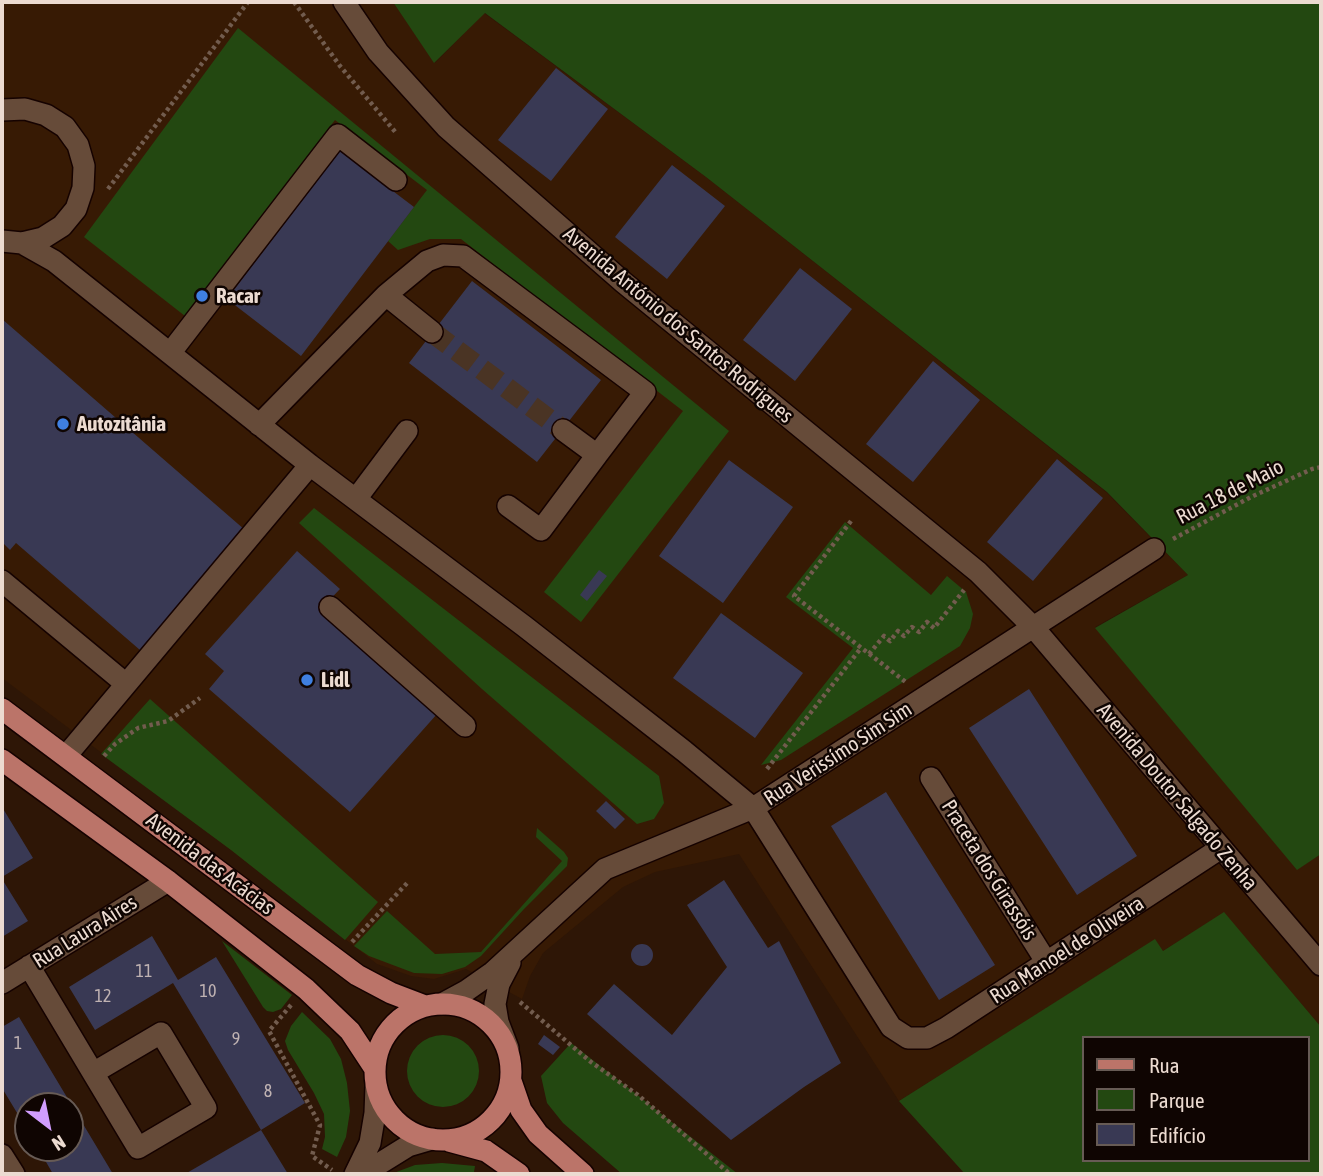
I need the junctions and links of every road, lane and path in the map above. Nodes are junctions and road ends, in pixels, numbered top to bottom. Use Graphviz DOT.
graph roads {
  1 [pos="248,2"];
  2 [pos="294,2"];
  3 [pos="344,2"];
  4 [pos="2,110"];
  5 [pos="397,134"];
  6 [pos="396,180"];
  7 [pos="104,195"];
  8 [pos="12,242"];
  9 [pos="386,295"];
  10 [pos="432,332"];
  11 [pos="171,352"];
  12 [pos="259,425"];
  13 [pos="563,430"];
  14 [pos="407,431"];
  15 [pos="597,455"];
  16 [pos="310,465"];
  17 [pos="1321,467"];
  18 [pos="356,499"];
  19 [pos="508,506"];
  20 [pos="851,521"];
  21 [pos="1154,549"];
  22 [pos="978,572"];
  23 [pos="2,581"];
  24 [pos="330,607"];
  25 [pos="1034,628"];
  26 [pos="861,648"];
  27 [pos="869,654"];
  28 [pos="126,684"];
  29 [pos="908,684"];
  30 [pos="200,698"];
  31 [pos="2,709"];
  32 [pos="465,726"];
  33 [pos="66,756"];
  34 [pos="102,758"];
  35 [pos="2,760"];
  36 [pos="764,772"];
  37 [pos="931,778"];
  38 [pos="753,808"];
  39 [pos="1221,848"];
  40 [pos="168,881"];
  41 [pos="409,881"];
  42 [pos="520,946"];
  43 [pos="348,947"];
  44 [pos="1047,962"];
  45 [pos="1321,965"];
  46 [pos="29,966"];
  47 [pos="2,983"];
  48 [pos="306,989"];
  49 [pos="517,1000"];
  50 [pos="434,1005"];
  51 [pos="508,1048"];
  52 [pos="93,1073"];
  53 [pos="376,1078"];
  54 [pos="511,1081"];
  55 [pos="439,1140"];
  56 [pos="2,1155"];
  57 [pos="14,1174"];
  58 [pos="336,1174"];
  59 [pos="355,1174"];
  60 [pos="363,1174"];
  61 [pos="519,1174"];
  62 [pos="583,1174"];
  63 [pos="730,1174"];
  1 -- 7 [label="path"];
  2 -- 5 [label="path"];
  3 -- 22 [label="street, Avenida António dos Santos Rodrigues"];
  4 -- 8 [label="street"];
  6 -- 11 [label="street"];
  8 -- 11 [label="street"];
  9 -- 10 [label="street"];
  9 -- 12 [label="street"];
  9 -- 15 [label="street"];
  11 -- 12 [label="street"];
  12 -- 16 [label="street"];
  13 -- 15 [label="street"];
  14 -- 18 [label="street"];
  15 -- 19 [label="street"];
  16 -- 18 [label="street"];
  16 -- 28 [label="street"];
  17 -- 21 [label="path, Rua 18 de Maio"];
  18 -- 38 [label="street"];
  20 -- 26 [label="path"];
  21 -- 25 [label="street, Rua Verissímo Sim Sim"];
  22 -- 25 [label="street, Avenida António dos Santos Rodrigues"];
  22 -- 27 [label="path"];
  23 -- 28 [label="street"];
  24 -- 32 [label="street"];
  25 -- 38 [label="street, Rua Verissímo Sim Sim"];
  25 -- 39 [label="street, Avenida Doutor Salgado Zenha"];
  26 -- 27 [label="path"];
  26 -- 36 [label="path"];
  27 -- 29 [label="path"];
  28 -- 33 [label="street"];
  30 -- 34 [label="path"];
  31 -- 33 [label="main road, Avenida das Acácias"];
  33 -- 50 [label="main road, Avenida das Acácias"];
  35 -- 40 [label="main road, Avenida das Acácias"];
  37 -- 44 [label="street, Praceta dos Girassóis"];
  38 -- 42 [label="street, Rua Verissímo Sim Sim"];
  38 -- 44 [label="street, Rua Manoel de Oliveira"];
  39 -- 44 [label="street, Rua Manoel de Oliveira"];
  39 -- 45 [label="street, Avenida Doutor Salgado Zenha"];
  40 -- 46 [label="street, Rua Laura Aires"];
  40 -- 48 [label="main road, Avenida das Acácias"];
  41 -- 43 [label="path"];
  42 -- 50 [label="street, Rua Verissímo Sim Sim"];
  42 -- 51 [label="street, Rua Verissímo Sim Sim"];
  46 -- 47 [label="street, Rua Laura Aires"];
  46 -- 52 [label="street"];
  48 -- 53 [label="main road, Avenida das Acácias"];
  48 -- 58 [label="path"];
  49 -- 63 [label="path"];
  50 -- 51 [label="main road, Avenida das Acácias"];
  50 -- 53 [label="main road"];
  51 -- 54 [label="main road, Avenida das Acácias"];
  52 -- 52 [label="street"];
  53 -- 55 [label="main road, Avenida das Acácias"];
  53 -- 59 [label="street"];
  54 -- 55 [label="main road, Avenida das Acácias"];
  54 -- 62 [label="main road, Avenida das Acácias"];
  55 -- 60 [label="street"];
  55 -- 61 [label="main road, Avenida das Acácias"];
  56 -- 57 [label="street"];
}
